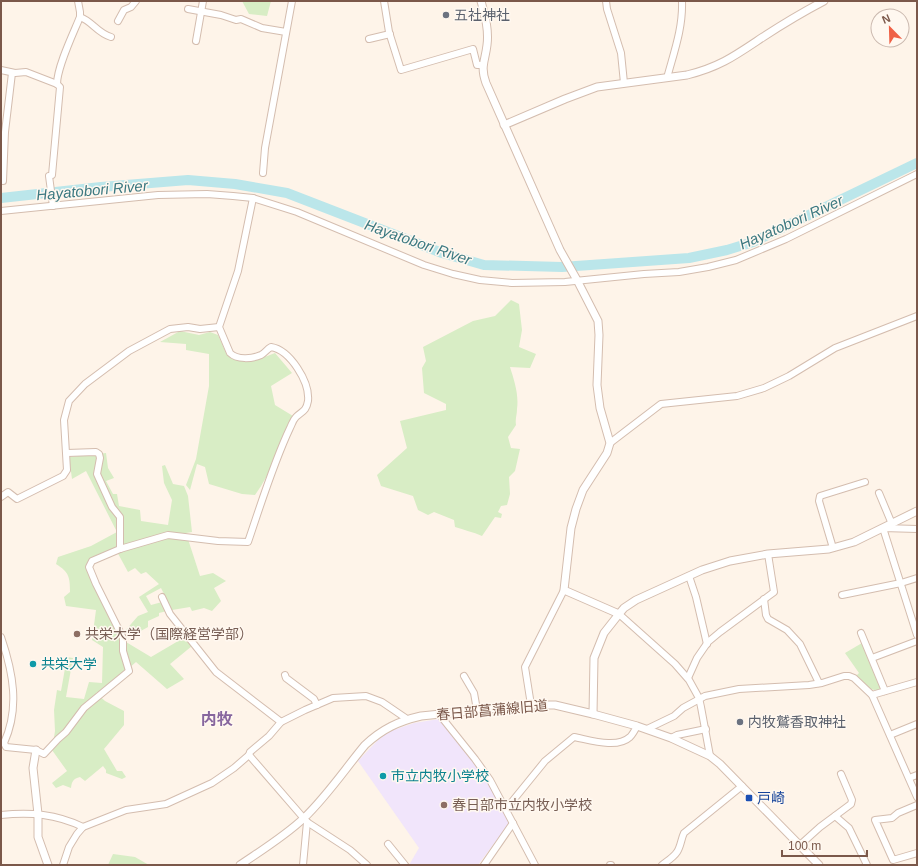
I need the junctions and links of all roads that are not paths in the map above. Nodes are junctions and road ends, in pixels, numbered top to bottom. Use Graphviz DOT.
graph roads {
  1 [pos="78,1"];
  2 [pos="136,1"];
  3 [pos="203,1"];
  4 [pos="292,1"];
  5 [pos="384,1"];
  6 [pos="481,1"];
  7 [pos="606,1"];
  8 [pos="682,1"];
  9 [pos="824,1"];
  10 [pos="188,9"];
  11 [pos="201,12"];
  12 [pos="80,17"];
  13 [pos="118,21"];
  14 [pos="286,32"];
  15 [pos="390,34"];
  16 [pos="111,37"];
  17 [pos="369,39"];
  18 [pos="196,41"];
  19 [pos="482,65"];
  20 [pos="1,70"];
  21 [pos="12,72"];
  22 [pos="667,78"];
  23 [pos="624,83"];
  24 [pos="57,84"];
  25 [pos="504,125"];
  26 [pos="263,173"];
  27 [pos="917,174"];
  28 [pos="2,180"];
  29 [pos="253,198"];
  30 [pos="53,206"];
  31 [pos="1,211"];
  32 [pos="577,280"];
  33 [pos="917,316"];
  34 [pos="219,327"];
  35 [pos="610,443"];
  36 [pos="67,453"];
  37 [pos="866,482"];
  38 [pos="879,493"];
  39 [pos="1,497"];
  40 [pos="917,511"];
  41 [pos="892,524"];
  42 [pos="883,528"];
  43 [pos="917,529"];
  44 [pos="833,548"];
  45 [pos="120,549"];
  46 [pos="768,554"];
  47 [pos="689,576"];
  48 [pos="917,578"];
  49 [pos="901,583"];
  50 [pos="564,590"];
  51 [pos="842,595"];
  52 [pos="162,597"];
  53 [pos="764,600"];
  54 [pos="914,613"];
  55 [pos="619,614"];
  56 [pos="861,633"];
  57 [pos="917,635"];
  58 [pos="1,637"];
  59 [pos="917,641"];
  60 [pos="707,644"];
  61 [pos="872,658"];
  62 [pos="285,675"];
  63 [pos="464,676"];
  64 [pos="688,678"];
  65 [pos="917,682"];
  66 [pos="819,683"];
  67 [pos="885,691"];
  68 [pos="872,695"];
  69 [pos="699,698"];
  70 [pos="531,704"];
  71 [pos="317,705"];
  72 [pos="477,710"];
  73 [pos="439,714"];
  74 [pos="593,714"];
  75 [pos="407,719"];
  76 [pos="281,722"];
  77 [pos="917,724"];
  78 [pos="637,726"];
  79 [pos="706,729"];
  80 [pos="647,730"];
  81 [pos="4,736"];
  82 [pos="890,736"];
  83 [pos="671,738"];
  84 [pos="36,750"];
  85 [pos="249,756"];
  86 [pos="710,756"];
  87 [pos="841,774"];
  88 [pos="917,775"];
  89 [pos="909,778"];
  90 [pos="742,786"];
  91 [pos="917,798"];
  92 [pos="917,805"];
  93 [pos="506,809"];
  94 [pos="38,814"];
  95 [pos="1,816"];
  96 [pos="835,816"];
  97 [pos="305,820"];
  98 [pos="513,823"];
  99 [pos="83,827"];
  100 [pos="388,844"];
  101 [pos="800,845"];
  102 [pos="917,853"];
  103 [pos="48,865"];
  104 [pos="63,865"];
  105 [pos="240,865"];
  106 [pos="303,865"];
  107 [pos="367,865"];
  108 [pos="405,865"];
  109 [pos="484,865"];
  110 [pos="535,865"];
  111 [pos="662,865"];
  112 [pos="819,865"];
  113 [pos="867,865"];
  1 -- 12 [label="street"];
  2 -- 13 [label="street"];
  3 -- 11 [label="street"];
  4 -- 14 [label="street"];
  5 -- 15 [label="street"];
  6 -- 19 [label="street"];
  7 -- 23 [label="street"];
  8 -- 22 [label="street"];
  9 -- 22 [label="street"];
  10 -- 11 [label="street"];
  11 -- 14 [label="street"];
  11 -- 18 [label="street"];
  12 -- 16 [label="street"];
  12 -- 24 [label="street"];
  14 -- 26 [label="street"];
  15 -- 17 [label="street"];
  15 -- 19 [label="street"];
  19 -- 25 [label="street"];
  20 -- 21 [label="street"];
  21 -- 24 [label="street"];
  21 -- 28 [label="street"];
  22 -- 23 [label="street"];
  23 -- 25 [label="street"];
  24 -- 30 [label="street"];
  25 -- 32 [label="street"];
  27 -- 32 [label="street"];
  29 -- 30 [label="street"];
  29 -- 32 [label="street"];
  29 -- 34 [label="street"];
  30 -- 31 [label="street"];
  32 -- 35 [label="street"];
  33 -- 35 [label="street"];
  34 -- 36 [label="street"];
  34 -- 45 [label="street"];
  35 -- 50 [label="street"];
  36 -- 39 [label="street"];
  36 -- 45 [label="street"];
  37 -- 44 [label="street"];
  38 -- 41 [label="street"];
  40 -- 41 [label="street"];
  41 -- 42 [label="street"];
  42 -- 43 [label="street"];
  42 -- 44 [label="street"];
  42 -- 49 [label="street"];
  44 -- 46 [label="street"];
  45 -- 84 [label="street"];
  46 -- 47 [label="street"];
  46 -- 53 [label="street"];
  47 -- 55 [label="street"];
  47 -- 60 [label="street"];
  48 -- 49 [label="street"];
  49 -- 51 [label="street"];
  49 -- 54 [label="street"];
  50 -- 55 [label="street"];
  50 -- 70 [label="street"];
  52 -- 76 [label="street"];
  53 -- 60 [label="street"];
  53 -- 66 [label="street"];
  54 -- 57 [label="street"];
  55 -- 64 [label="street"];
  55 -- 74 [label="street"];
  56 -- 61 [label="street"];
  58 -- 81 [label="street"];
  59 -- 61 [label="street"];
  60 -- 64 [label="street"];
  61 -- 67 [label="street"];
  62 -- 71 [label="street"];
  63 -- 72 [label="street"];
  64 -- 69 [label="street"];
  65 -- 67 [label="street"];
  66 -- 68 [label="street"];
  66 -- 69 [label="street"];
  67 -- 68 [label="street"];
  68 -- 82 [label="street"];
  69 -- 79 [label="street"];
  69 -- 80 [label="street"];
  70 -- 72 [label="street, 春日部菖蒲線旧道"];
  70 -- 74 [label="street, 春日部菖蒲線旧道"];
  71 -- 75 [label="street"];
  71 -- 76 [label="street"];
  72 -- 73 [label="street, 春日部菖蒲線旧道"];
  73 -- 75 [label="street, 春日部菖蒲線旧道"];
  73 -- 93 [label="street"];
  74 -- 78 [label="street, 春日部菖蒲線旧道"];
  75 -- 97 [label="street, 春日部菖蒲線旧道"];
  76 -- 85 [label="street"];
  77 -- 82 [label="street"];
  78 -- 80 [label="street, 春日部菖蒲線旧道"];
  78 -- 93 [label="street"];
  79 -- 83 [label="street"];
  79 -- 86 [label="street"];
  80 -- 83 [label="street, 春日部菖蒲線旧道"];
  81 -- 84 [label="street"];
  82 -- 89 [label="street"];
  83 -- 86 [label="street, 春日部菖蒲線旧道"];
  84 -- 94 [label="street"];
  85 -- 97 [label="street"];
  85 -- 99 [label="street"];
  86 -- 90 [label="street, 春日部菖蒲線旧道"];
  87 -- 96 [label="street"];
  88 -- 89 [label="street"];
  89 -- 91 [label="street"];
  90 -- 101 [label="street, 春日部菖蒲線旧道"];
  90 -- 111 [label="street"];
  92 -- 102 [label="street"];
  93 -- 98 [label="street"];
  94 -- 95 [label="street"];
  94 -- 99 [label="street"];
  94 -- 103 [label="street"];
  96 -- 101 [label="street"];
  96 -- 113 [label="street"];
  97 -- 105 [label="street, 春日部菖蒲線旧道"];
  97 -- 106 [label="street"];
  97 -- 107 [label="street"];
  98 -- 109 [label="street"];
  98 -- 110 [label="street"];
  99 -- 104 [label="street"];
  100 -- 108 [label="street"];
  101 -- 112 [label="street, 春日部菖蒲線旧道"];
}
